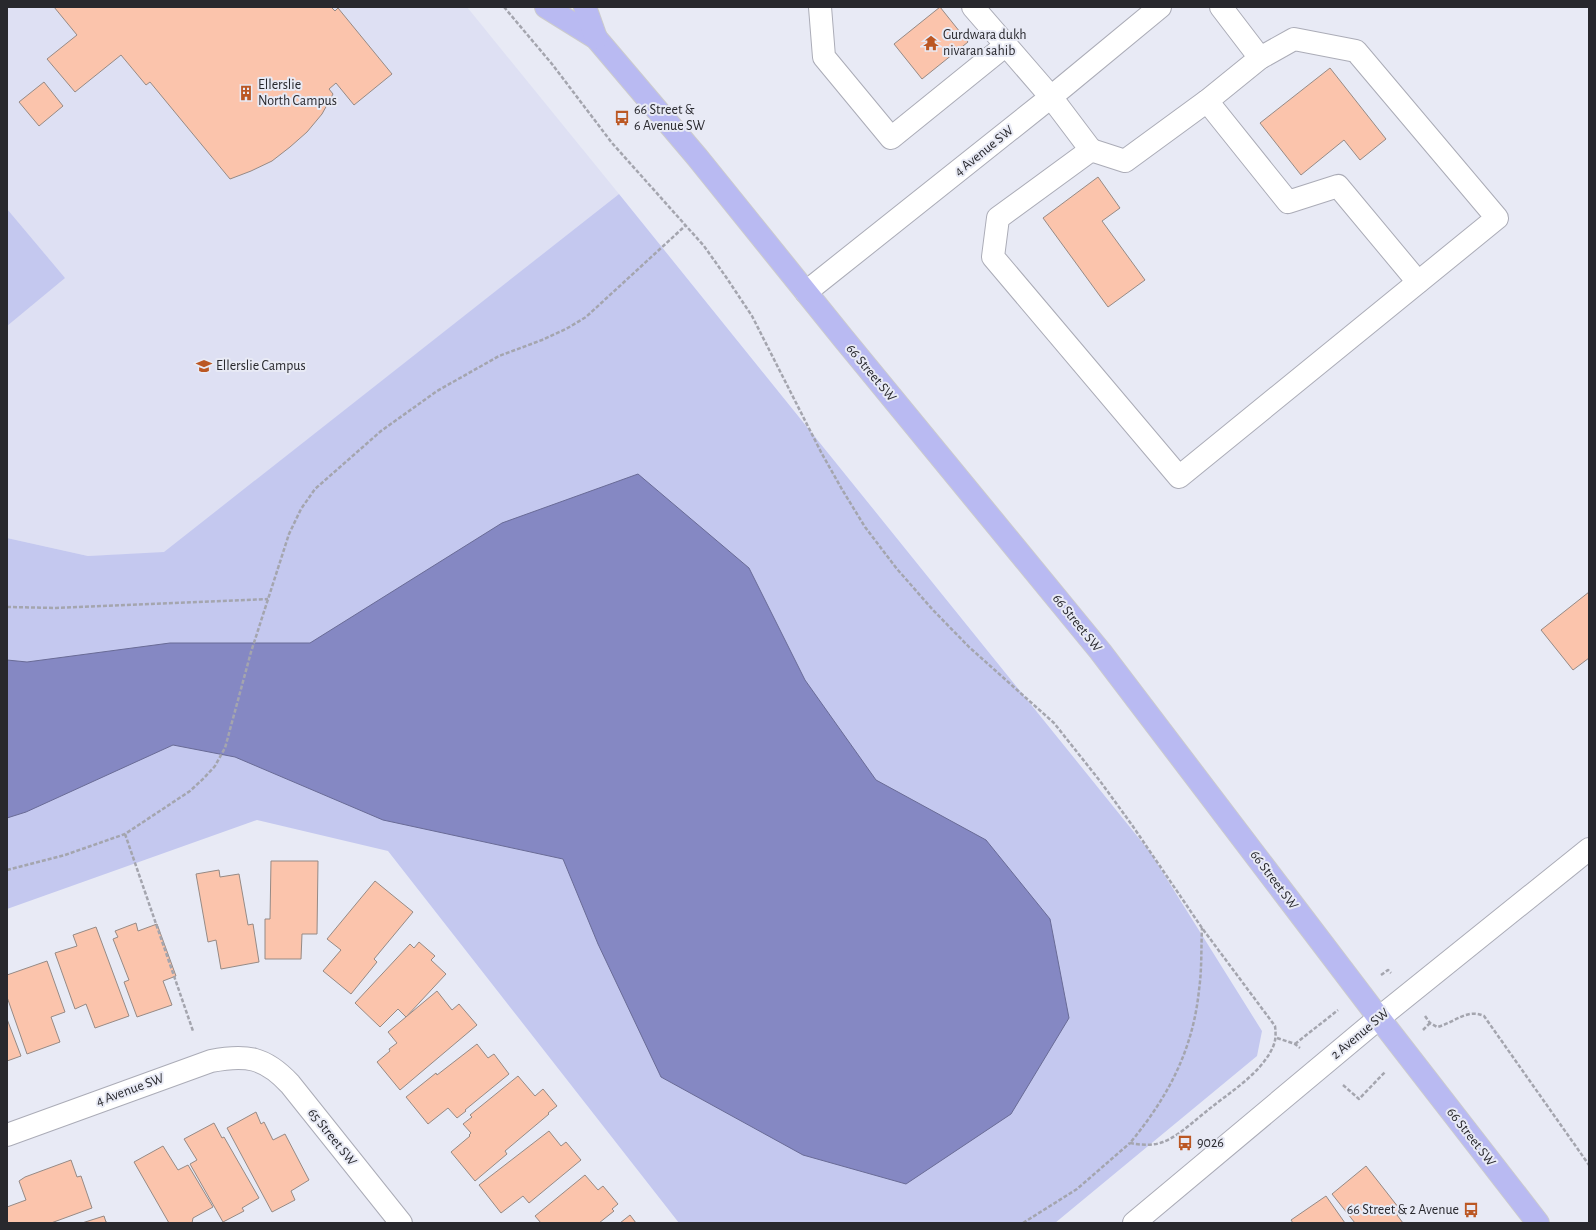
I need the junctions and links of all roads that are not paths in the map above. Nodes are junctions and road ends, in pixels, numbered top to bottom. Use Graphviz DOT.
graph roads {
  1 [pos="546,7"];
  2 [pos="585,7"];
  3 [pos="820,7"];
  4 [pos="973,7"];
  5 [pos="1160,7"];
  6 [pos="1221,7"];
  7 [pos="596,38"];
  8 [pos="1006,45"];
  9 [pos="1260,58"];
  10 [pos="1051,97"];
  11 [pos="1207,101"];
  12 [pos="1091,150"];
  13 [pos="1418,282"];
  14 [pos="806,292"];
  15 [pos="1589,849"];
  16 [pos="1379,1018"];
  17 [pos="256,1059"];
  18 [pos="7,1135"];
  19 [pos="401,1223"];
  20 [pos="1134,1223"];
  21 [pos="1538,1223"];
  1 -- 7 [label="main road, 66 Street SW"];
  2 -- 7 [label="main road, 66 Street SW"];
  3 -- 8 [label="street"];
  4 -- 8 [label="street"];
  5 -- 10 [label="street, 4 Avenue SW"];
  6 -- 9 [label="street"];
  7 -- 14 [label="main road, 66 Street SW"];
  8 -- 10 [label="street"];
  9 -- 11 [label="street"];
  9 -- 13 [label="street"];
  10 -- 12 [label="street"];
  10 -- 14 [label="street, 4 Avenue SW"];
  11 -- 12 [label="street"];
  11 -- 13 [label="street"];
  12 -- 13 [label="street"];
  14 -- 16 [label="main road, 66 Street SW"];
  15 -- 16 [label="street, 2 Avenue SW"];
  16 -- 20 [label="street, 2 Avenue SW"];
  16 -- 21 [label="main road, 66 Street SW"];
  17 -- 18 [label="street, 4 Avenue SW"];
  17 -- 19 [label="street, 65 Street SW"];
}
